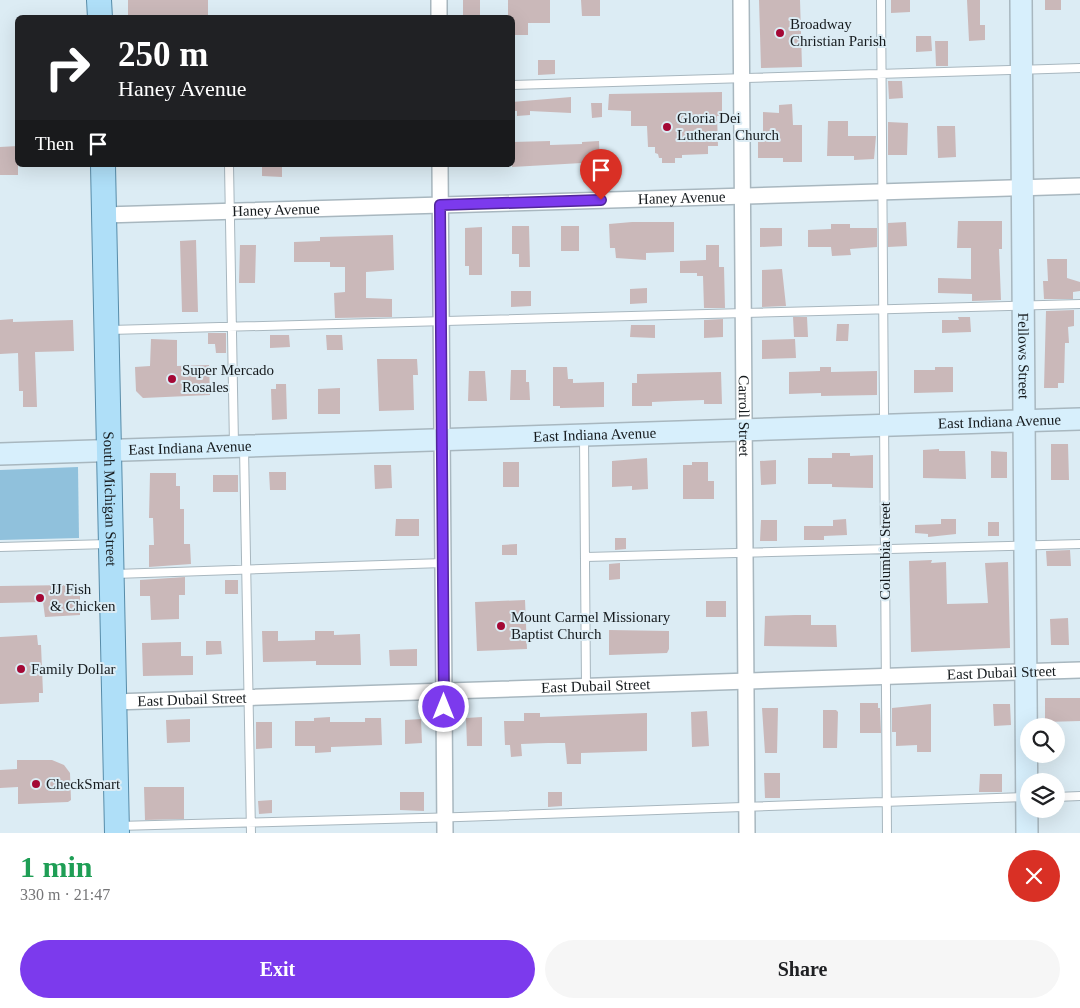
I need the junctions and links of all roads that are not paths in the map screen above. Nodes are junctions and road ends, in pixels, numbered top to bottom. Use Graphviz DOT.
graph roads {
  1 [pos="99,0"];
  2 [pos="439,0"];
  3 [pos="741,0"];
  4 [pos="881,0"];
  5 [pos="1021,0"];
  6 [pos="100,15"];
  7 [pos="439,15"];
  8 [pos="1080,68"];
  9 [pos="1022,71"];
  10 [pos="882,74"];
  11 [pos="741,78"];
  12 [pos="515,85"];
  13 [pos="102,167"];
  14 [pos="229,167"];
  15 [pos="440,167"];
  16 [pos="1080,186"];
  17 [pos="1022,188"];
  18 [pos="883,192"];
  19 [pos="742,196"];
  20 [pos="440,205"];
  21 [pos="230,212"];
  22 [pos="104,215"];
  23 [pos="1080,304"];
  24 [pos="1023,305"];
  25 [pos="883,311"];
  26 [pos="743,314"];
  27 [pos="441,323"];
  28 [pos="233,327"];
  29 [pos="106,330"];
  30 [pos="1080,419"];
  31 [pos="1025,421"];
  32 [pos="884,426"];
  33 [pos="744,431"];
  34 [pos="584,436"];
  35 [pos="442,439"];
  36 [pos="239,446"];
  37 [pos="109,451"];
  38 [pos="0,454"];
  39 [pos="110,544"];
  40 [pos="1080,544"];
  41 [pos="1025,545"];
  42 [pos="0,547"];
  43 [pos="885,550"];
  44 [pos="745,554"];
  45 [pos="586,558"];
  46 [pos="443,563"];
  47 [pos="245,571"];
  48 [pos="111,574"];
  49 [pos="1080,670"];
  50 [pos="1026,672"];
  51 [pos="886,677"];
  52 [pos="745,681"];
  53 [pos="586,686"];
  54 [pos="444,691"];
  55 [pos="249,697"];
  56 [pos="114,702"];
  57 [pos="1028,773"];
  58 [pos="1080,796"];
  59 [pos="1020,797"];
  60 [pos="1065,797"];
  61 [pos="888,803"];
  62 [pos="746,807"];
  63 [pos="1027,818"];
  64 [pos="250,823"];
  65 [pos="445,825"];
  66 [pos="116,830"];
  67 [pos="251,833"];
  68 [pos="747,833"];
  69 [pos="887,833"];
  70 [pos="1027,833"];
  1 -- 6 [label="main road"];
  2 -- 7 [label="street"];
  3 -- 11 [label="street, Carroll Street"];
  4 -- 10 [label="lane, Columbia Street"];
  5 -- 9 [label="street, Fellows Street"];
  8 -- 9 [label="lane"];
  9 -- 10 [label="lane"];
  9 -- 17 [label="street, Fellows Street"];
  10 -- 11 [label="lane"];
  10 -- 18 [label="lane, Columbia Street"];
  11 -- 12 [label="lane"];
  11 -- 19 [label="street, Carroll Street"];
  13 -- 22 [label="main road, South Michigan Street"];
  14 -- 21 [label="lane"];
  15 -- 20 [label="street"];
  16 -- 17 [label="street, Haney Avenue"];
  17 -- 18 [label="street, Haney Avenue"];
  17 -- 24 [label="street, Fellows Street"];
  18 -- 19 [label="street, Haney Avenue"];
  18 -- 25 [label="lane, Columbia Street"];
  19 -- 20 [label="street, Haney Avenue"];
  19 -- 26 [label="street, Carroll Street"];
  20 -- 21 [label="street, Haney Avenue"];
  20 -- 27 [label="street"];
  21 -- 22 [label="street, Haney Avenue"];
  21 -- 28 [label="lane"];
  22 -- 29 [label="main road, South Michigan Street"];
  23 -- 24 [label="lane"];
  24 -- 25 [label="lane"];
  24 -- 31 [label="street, Fellows Street"];
  25 -- 26 [label="lane"];
  25 -- 32 [label="lane, Columbia Street"];
  26 -- 27 [label="lane"];
  26 -- 33 [label="street, Carroll Street"];
  27 -- 28 [label="lane"];
  27 -- 35 [label="street"];
  28 -- 29 [label="lane"];
  28 -- 36 [label="lane"];
  29 -- 37 [label="main road, South Michigan Street"];
  30 -- 31 [label="street, East Indiana Avenue"];
  31 -- 32 [label="street, East Indiana Avenue"];
  31 -- 41 [label="street, Fellows Street"];
  32 -- 33 [label="street, East Indiana Avenue"];
  32 -- 43 [label="lane, Columbia Street"];
  33 -- 34 [label="street, East Indiana Avenue"];
  33 -- 44 [label="street, Carroll Street"];
  34 -- 35 [label="street, East Indiana Avenue"];
  34 -- 45 [label="lane"];
  35 -- 36 [label="street, East Indiana Avenue"];
  35 -- 46 [label="street"];
  36 -- 37 [label="street, East Indiana Avenue"];
  36 -- 47 [label="lane"];
  37 -- 38 [label="street, East Indiana Avenue"];
  37 -- 39 [label="main road, South Michigan Street"];
  39 -- 42 [label="lane"];
  39 -- 48 [label="main road, South Michigan Street"];
  40 -- 41 [label="lane"];
  41 -- 43 [label="lane"];
  41 -- 50 [label="street, Fellows Street"];
  43 -- 44 [label="lane"];
  43 -- 51 [label="lane, Columbia Street"];
  44 -- 45 [label="lane"];
  44 -- 52 [label="street, Carroll Street"];
  45 -- 53 [label="lane"];
  46 -- 47 [label="lane"];
  46 -- 54 [label="street"];
  47 -- 48 [label="lane"];
  47 -- 55 [label="lane"];
  48 -- 56 [label="main road, South Michigan Street"];
  49 -- 50 [label="street, East Dubail Street"];
  50 -- 51 [label="street, East Dubail Street"];
  50 -- 57 [label="street, Fellows Street"];
  51 -- 52 [label="street, East Dubail Street"];
  51 -- 61 [label="lane, Columbia Street"];
  52 -- 53 [label="street, East Dubail Street"];
  52 -- 62 [label="street, Carroll Street"];
  53 -- 54 [label="street, East Dubail Street"];
  54 -- 55 [label="street, East Dubail Street"];
  54 -- 65 [label="street"];
  55 -- 56 [label="street, East Dubail Street"];
  55 -- 64 [label="lane"];
  56 -- 66 [label="main road, South Michigan Street"];
  58 -- 60 [label="lane"];
  59 -- 61 [label="lane"];
  61 -- 62 [label="lane"];
  61 -- 69 [label="lane, Columbia Street"];
  62 -- 65 [label="lane"];
  62 -- 68 [label="street, Carroll Street"];
  63 -- 70 [label="street, Fellows Street"];
  64 -- 65 [label="lane"];
  64 -- 66 [label="lane"];
  64 -- 67 [label="lane"];
}
